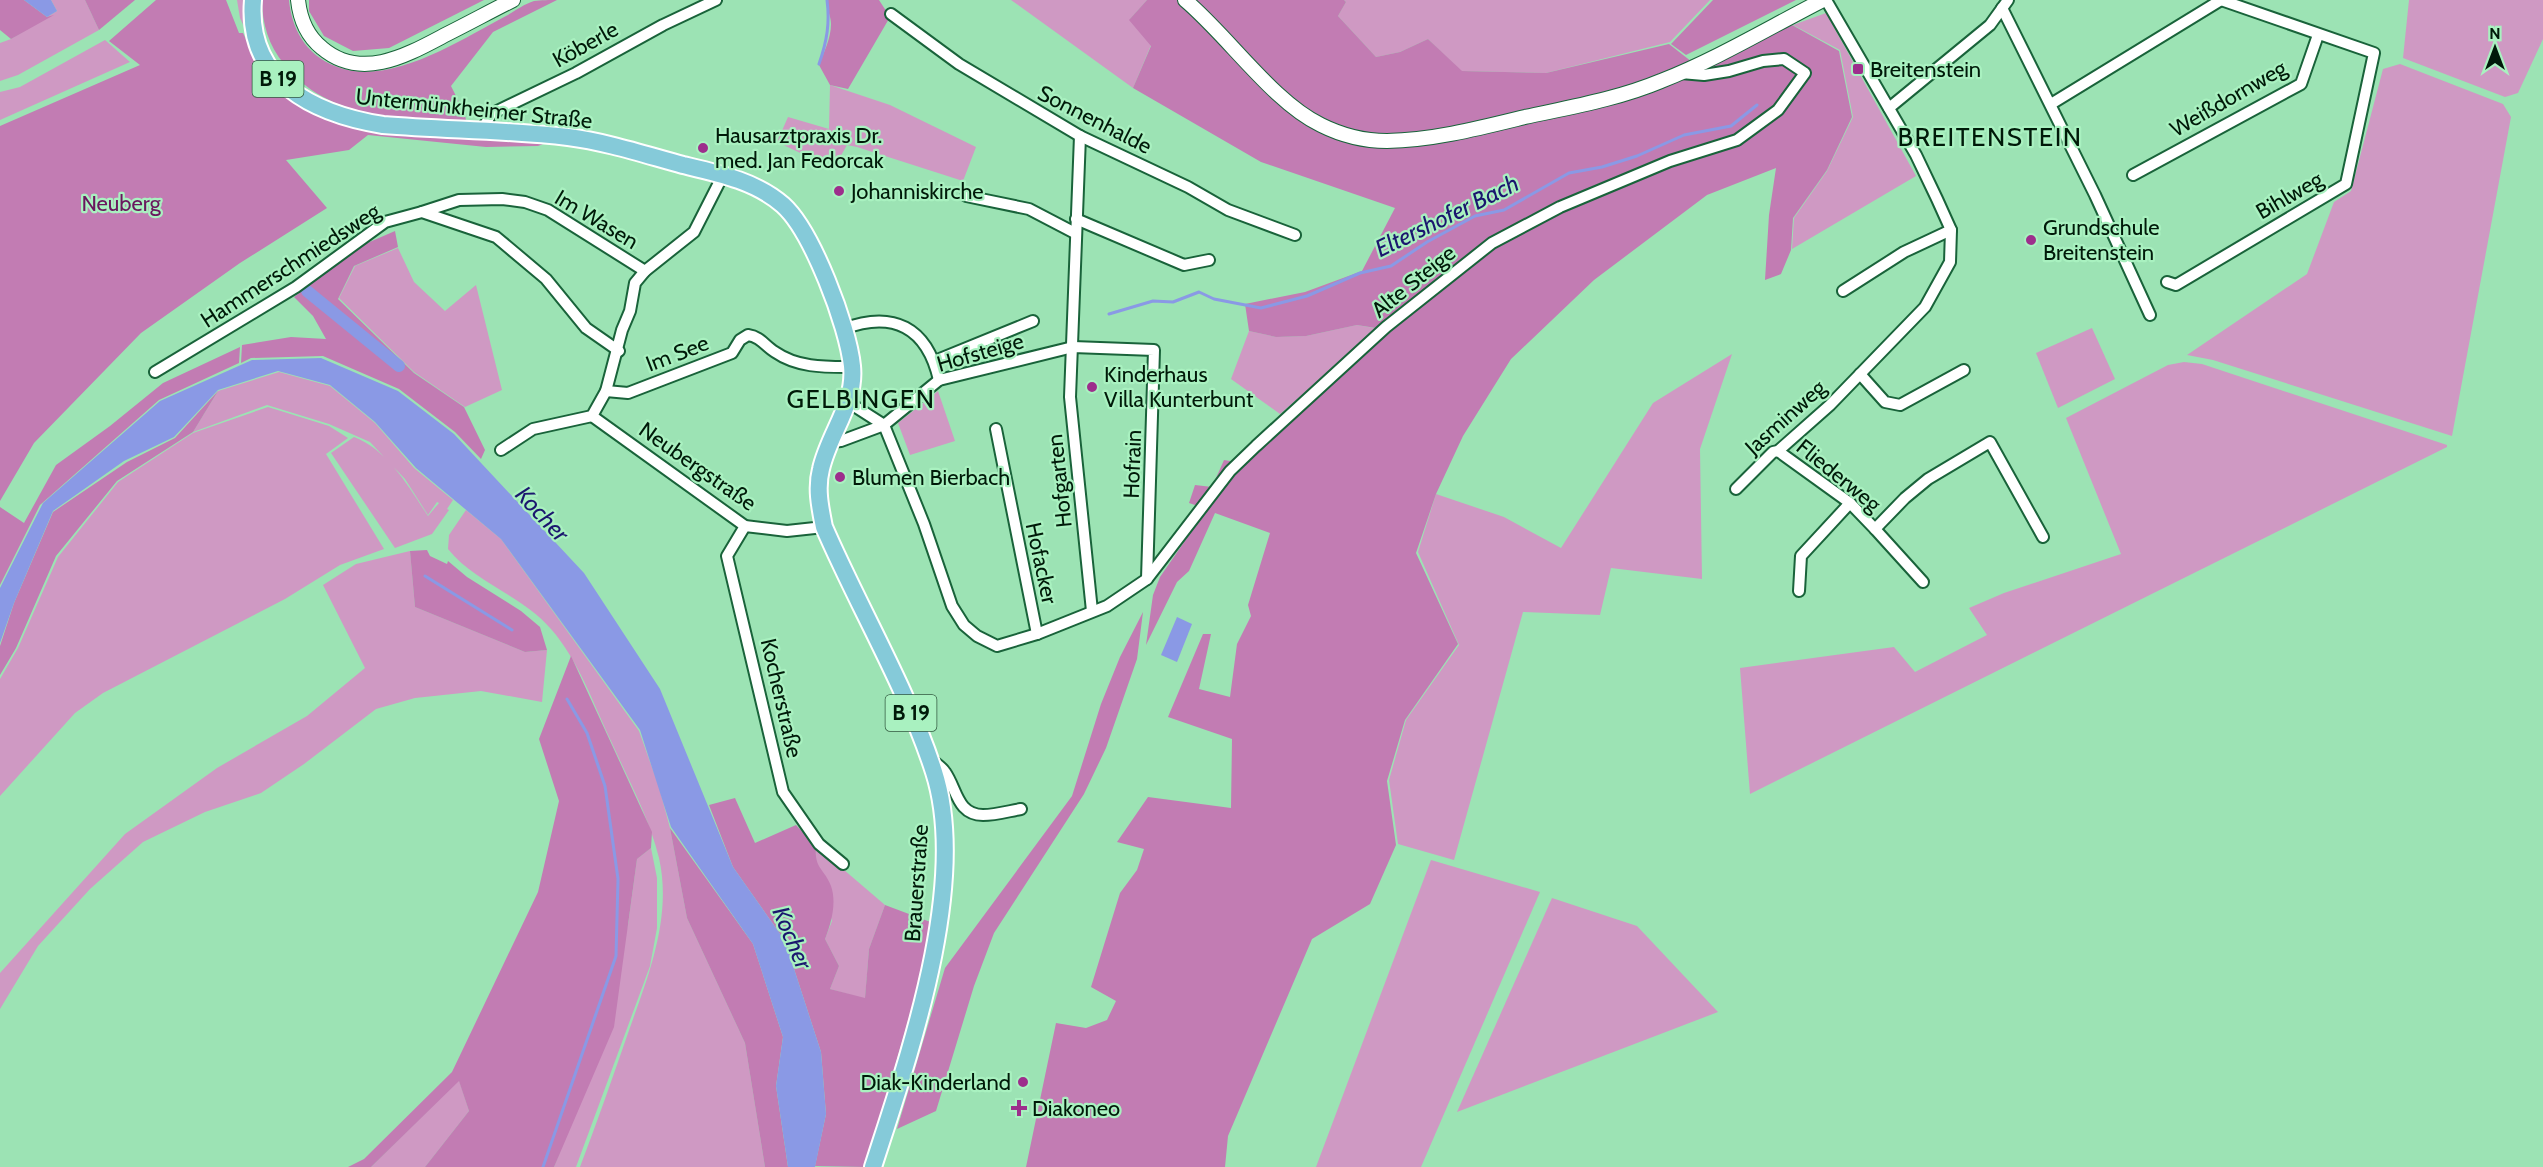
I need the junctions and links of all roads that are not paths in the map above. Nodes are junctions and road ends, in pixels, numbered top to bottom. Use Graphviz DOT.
graph roads {
  1 [pos="253,0"];
  2 [pos="298,0"];
  3 [pos="513,0"];
  4 [pos="716,0"];
  5 [pos="1185,0"];
  6 [pos="1825,0"];
  7 [pos="2221,0"];
  8 [pos="2005,4"];
  9 [pos="891,14"];
  10 [pos="2318,35"];
  11 [pos="1681,73"];
  12 [pos="2051,104"];
  13 [pos="1889,108"];
  14 [pos="481,132"];
  15 [pos="1080,136"];
  16 [pos="723,175"];
  17 [pos="2133,175"];
  18 [pos="966,196"];
  19 [pos="422,212"];
  20 [pos="1076,219"];
  21 [pos="1951,230"];
  22 [pos="1076,233"];
  23 [pos="1295,235"];
  24 [pos="1209,260"];
  25 [pos="645,271"];
  26 [pos="2167,282"];
  27 [pos="1843,291"];
  28 [pos="2150,315"];
  29 [pos="1033,321"];
  30 [pos="843,329"];
  31 [pos="1073,347"];
  32 [pos="1154,350"];
  33 [pos="619,351"];
  34 [pos="935,361"];
  35 [pos="852,367"];
  36 [pos="1964,370"];
  37 [pos="155,372"];
  38 [pos="1860,375"];
  39 [pos="939,380"];
  40 [pos="606,391"];
  41 [pos="848,402"];
  42 [pos="592,416"];
  43 [pos="884,425"];
  44 [pos="996,429"];
  45 [pos="831,442"];
  46 [pos="501,450"];
  47 [pos="1778,451"];
  48 [pos="1736,489"];
  49 [pos="1850,503"];
  50 [pos="745,526"];
  51 [pos="824,527"];
  52 [pos="1875,529"];
  53 [pos="2043,537"];
  54 [pos="1147,579"];
  55 [pos="1923,582"];
  56 [pos="1799,591"];
  57 [pos="1092,611"];
  58 [pos="1037,634"];
  59 [pos="928,757"];
  60 [pos="1021,809"];
  61 [pos="843,864"];
  62 [pos="873,1167"];
  1 -- 14 [label="main road, Untermünkheimer Straße / B 19"];
  2 -- 3 [label="main road"];
  4 -- 14 [label="street, Köberle"];
  5 -- 11 [label="main road"];
  6 -- 11 [label="main road"];
  6 -- 13 [label="street, Jasminweg"];
  7 -- 10 [label="street"];
  7 -- 12 [label="street"];
  8 -- 12 [label="street"];
  8 -- 13 [label="street"];
  9 -- 15 [label="street, Sonnenhalde"];
  10 -- 17 [label="street, Weißdornweg"];
  10 -- 26 [label="street, Bihlweg"];
  11 -- 54 [label="street, Alte Steige"];
  12 -- 28 [label="street"];
  13 -- 21 [label="street, Jasminweg"];
  14 -- 16 [label="main road, Untermünkheimer Straße / B 19"];
  15 -- 20 [label="street, Hofgarten"];
  15 -- 23 [label="street, Sonnenhalde"];
  16 -- 25 [label="street"];
  16 -- 30 [label="main road, Untermünkheimer Straße / B 19"];
  18 -- 22 [label="street"];
  19 -- 25 [label="street, Im Wasen"];
  19 -- 33 [label="street"];
  19 -- 37 [label="street, Hammerschmiedsweg"];
  20 -- 22 [label="street, Hofgarten"];
  20 -- 24 [label="street"];
  21 -- 27 [label="street"];
  21 -- 38 [label="street, Jasminweg"];
  22 -- 31 [label="street, Hofgarten"];
  25 -- 33 [label="street"];
  29 -- 34 [label="street"];
  30 -- 34 [label="street"];
  30 -- 35 [label="main road, Untermünkheimer Straße / B 19"];
  31 -- 32 [label="street, Hofsteige"];
  31 -- 39 [label="street, Hofsteige"];
  31 -- 57 [label="street, Hofgarten"];
  32 -- 54 [label="street, Hofrain"];
  33 -- 40 [label="street"];
  34 -- 39 [label="street"];
  35 -- 40 [label="street, Im See"];
  35 -- 41 [label="main road, Untermünkheimer Straße / B 19"];
  36 -- 38 [label="street"];
  38 -- 47 [label="street, Jasminweg"];
  39 -- 43 [label="street, Hofsteige"];
  40 -- 42 [label="street"];
  41 -- 43 [label="street"];
  41 -- 45 [label="main road, Untermünkheimer Straße / B 19"];
  42 -- 46 [label="street"];
  42 -- 50 [label="street, Neubergstraße"];
  43 -- 45 [label="street, Hofsteige"];
  43 -- 58 [label="street"];
  44 -- 58 [label="street, Hofacker"];
  45 -- 51 [label="main road, Brauerstraße / B 19"];
  47 -- 48 [label="street, Jasminweg"];
  47 -- 49 [label="street, Fliederweg"];
  49 -- 52 [label="street, Fliederweg"];
  49 -- 56 [label="street"];
  50 -- 51 [label="street, Neubergstraße"];
  50 -- 61 [label="street, Kocherstraße"];
  51 -- 59 [label="main road, Brauerstraße / B 19"];
  52 -- 53 [label="street, Fliederweg"];
  52 -- 55 [label="street, Fliederweg"];
  54 -- 57 [label="street"];
  57 -- 58 [label="street"];
  59 -- 60 [label="street"];
  59 -- 62 [label="main road, Brauerstraße / B 19"];
}
